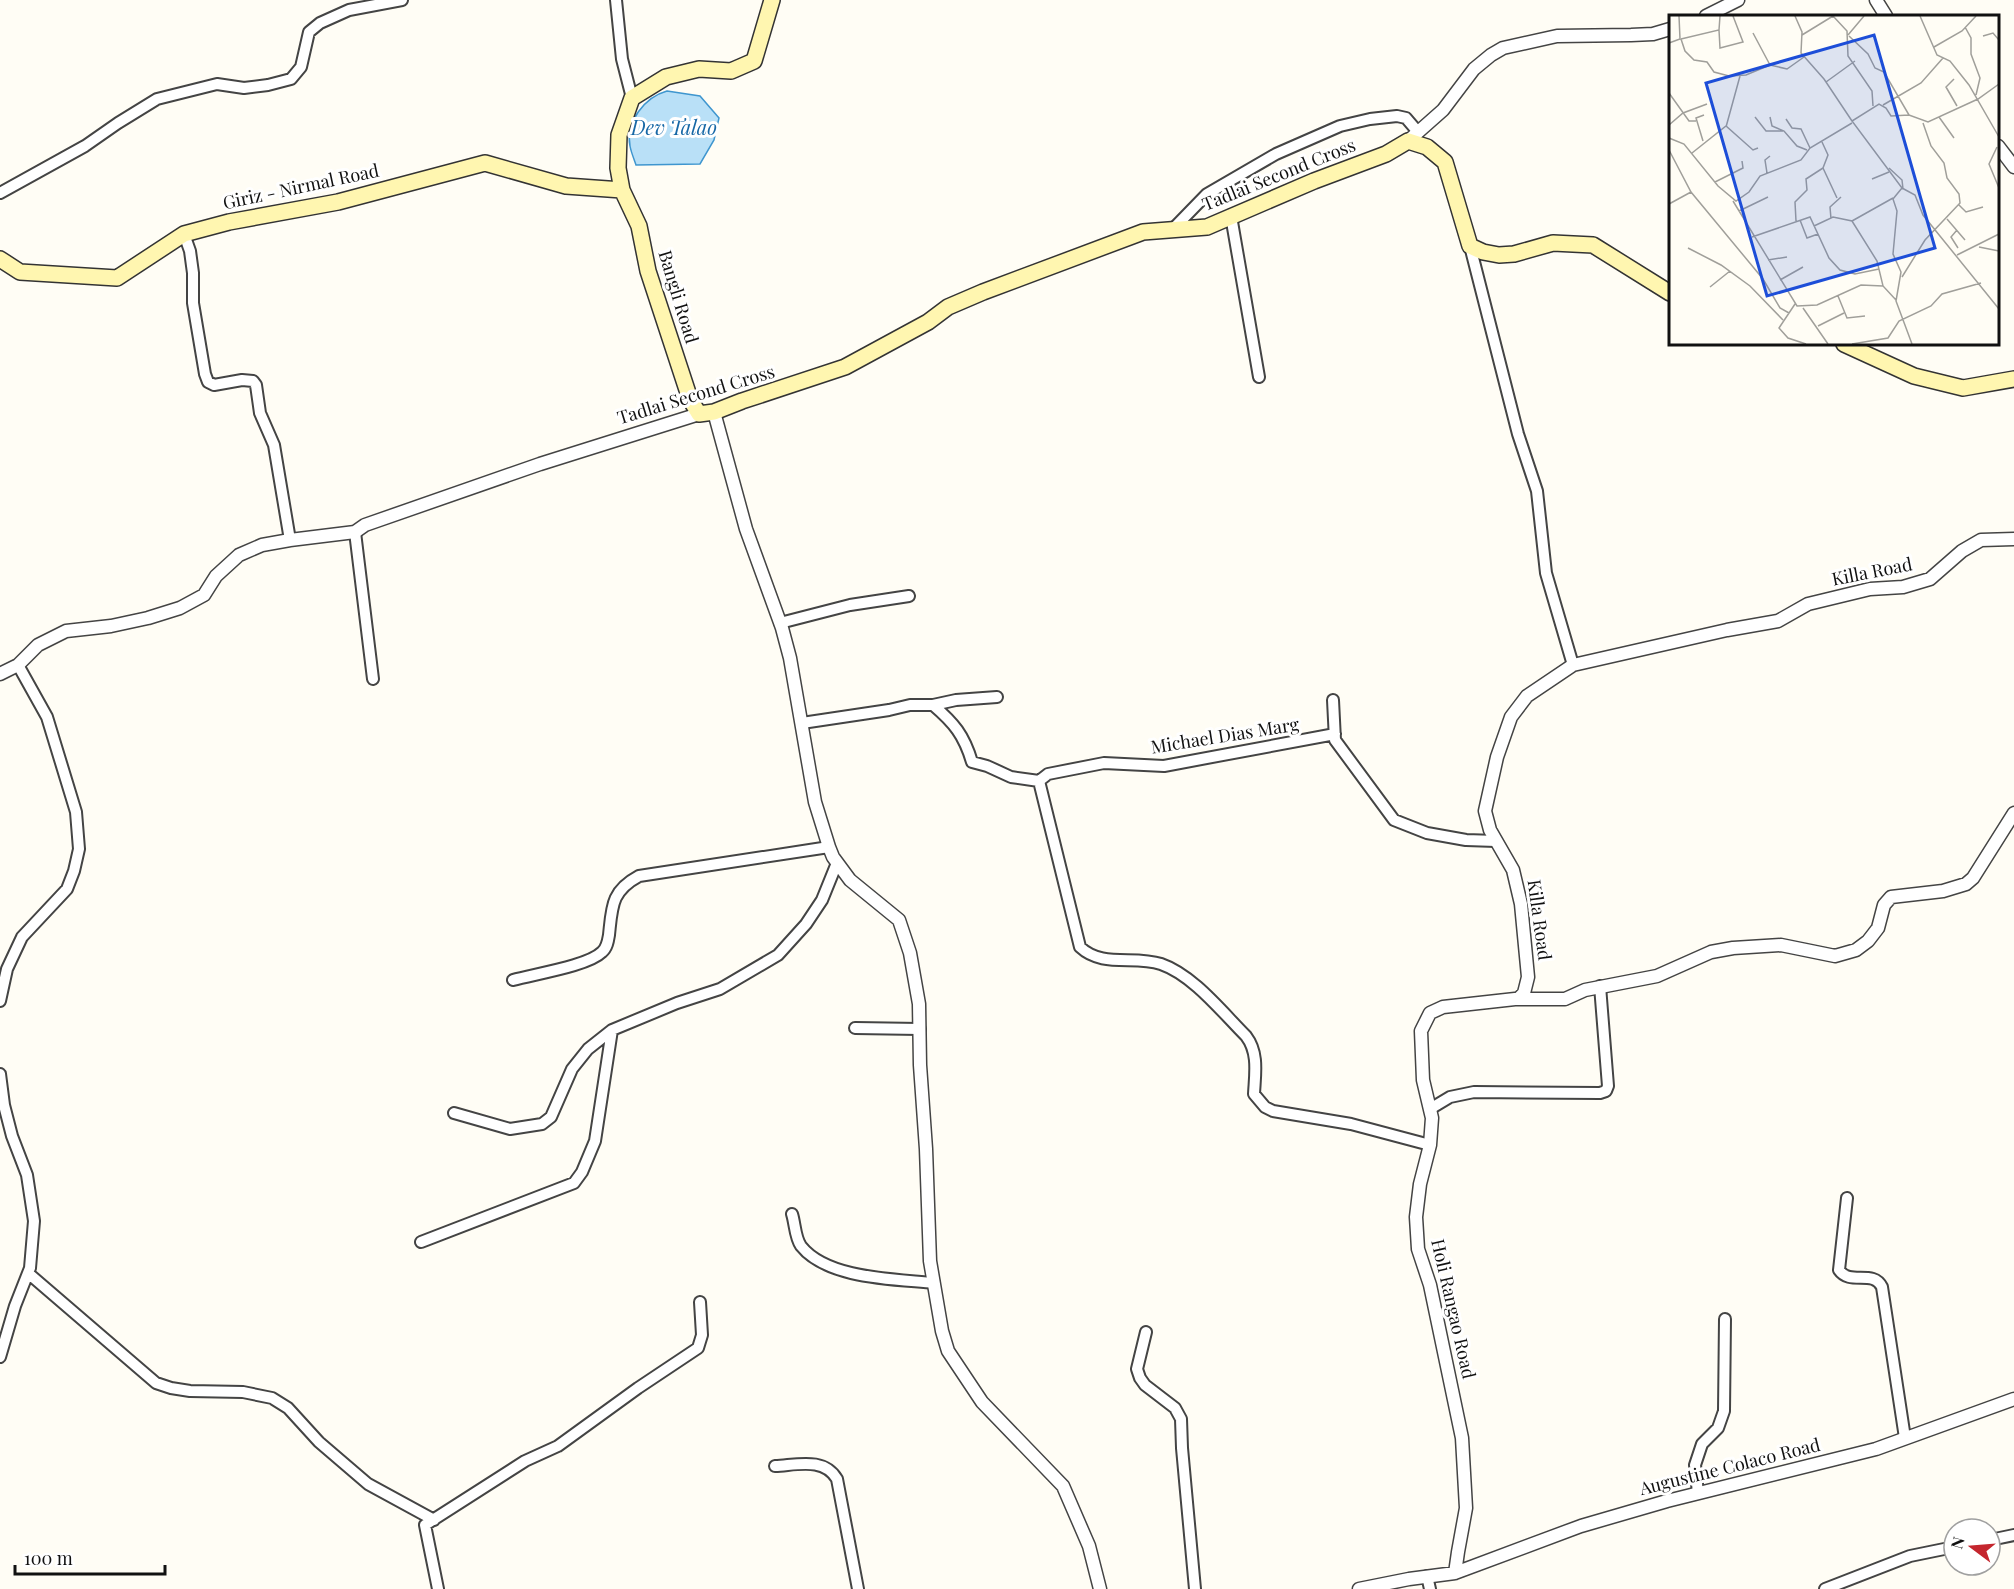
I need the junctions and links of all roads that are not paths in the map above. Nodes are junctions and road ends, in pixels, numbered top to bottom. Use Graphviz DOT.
graph roads {
  1 [pos="402,0"];
  2 [pos="616,0"];
  3 [pos="771,0"];
  4 [pos="1738,0"];
  5 [pos="1876,0"];
  6 [pos="1708,15"];
  7 [pos="1885,15"];
  8 [pos="1669,30"];
  9 [pos="632,98"];
  10 [pos="1413,136"];
  11 [pos="1999,147"];
  12 [pos="2014,167"];
  13 [pos="622,190"];
  14 [pos="0,192"];
  15 [pos="1231,216"];
  16 [pos="1173,228"];
  17 [pos="184,234"];
  18 [pos="1470,246"];
  19 [pos="0,259"];
  20 [pos="1669,292"];
  21 [pos="1846,345"];
  22 [pos="1259,377"];
  23 [pos="2014,379"];
  24 [pos="706,413"];
  25 [pos="355,532"];
  26 [pos="2014,539"];
  27 [pos="290,540"];
  28 [pos="909,596"];
  29 [pos="780,623"];
  30 [pos="18,665"];
  31 [pos="1573,665"];
  32 [pos="0,674"];
  33 [pos="373,679"];
  34 [pos="997,697"];
  35 [pos="1333,700"];
  36 [pos="933,705"];
  37 [pos="802,723"];
  38 [pos="1335,734"];
  39 [pos="1039,781"];
  40 [pos="2014,813"];
  41 [pos="1496,841"];
  42 [pos="829,847"];
  43 [pos="837,863"];
  44 [pos="513,980"];
  45 [pos="1600,986"];
  46 [pos="1,988"];
  47 [pos="1518,999"];
  48 [pos="0,1001"];
  49 [pos="855,1028"];
  50 [pos="612,1029"];
  51 [pos="920,1029"];
  52 [pos="0,1074"];
  53 [pos="1430,1109"];
  54 [pos="454,1113"];
  55 [pos="1430,1144"];
  56 [pos="1847,1198"];
  57 [pos="792,1214"];
  58 [pos="421,1242"];
  59 [pos="28,1273"];
  60 [pos="934,1283"];
  61 [pos="700,1302"];
  62 [pos="1725,1319"];
  63 [pos="1146,1332"];
  64 [pos="0,1357"];
  65 [pos="2014,1399"];
  66 [pos="1905,1438"];
  67 [pos="775,1466"];
  68 [pos="1698,1493"];
  69 [pos="434,1520"];
  70 [pos="1942,1549"];
  71 [pos="1455,1573"];
  72 [pos="1429,1583"];
  73 [pos="438,1589"];
  74 [pos="858,1589"];
  75 [pos="1100,1589"];
  76 [pos="1195,1589"];
  77 [pos="1359,1589"];
  78 [pos="1825,1589"];
  1 -- 14 [label="street"];
  2 -- 9 [label="street"];
  3 -- 9 [label="main road"];
  4 -- 6 [label="street"];
  5 -- 7 [label="street"];
  8 -- 10 [label="street, Tadlai Second Cross"];
  9 -- 13 [label="main road, Bangli Road"];
  10 -- 15 [label="main road, Tadlai Second Cross"];
  10 -- 16 [label="street"];
  10 -- 18 [label="main road"];
  11 -- 12 [label="street"];
  13 -- 17 [label="main road, Giriz - Nirmal Road"];
  13 -- 24 [label="main road, Bangli Road"];
  15 -- 16 [label="main road, Tadlai Second Cross"];
  15 -- 22 [label="street"];
  16 -- 24 [label="main road, Tadlai Second Cross"];
  17 -- 19 [label="main road, Giriz - Nirmal Road"];
  17 -- 27 [label="street"];
  18 -- 20 [label="main road"];
  18 -- 31 [label="street"];
  21 -- 23 [label="main road"];
  24 -- 25 [label="street, Tadlai Second Cross"];
  24 -- 29 [label="street"];
  25 -- 27 [label="street, Tadlai Second Cross"];
  25 -- 33 [label="street"];
  26 -- 31 [label="street, Killa Road"];
  27 -- 30 [label="street, Tadlai Second Cross"];
  28 -- 29 [label="street"];
  29 -- 37 [label="street"];
  30 -- 32 [label="street, Tadlai Second Cross"];
  30 -- 46 [label="street"];
  31 -- 41 [label="street, Killa Road"];
  34 -- 36 [label="street"];
  35 -- 38 [label="street"];
  36 -- 37 [label="street"];
  36 -- 39 [label="street"];
  37 -- 42 [label="street"];
  38 -- 39 [label="street, Michael Dias Marg"];
  38 -- 41 [label="street"];
  39 -- 55 [label="street"];
  40 -- 45 [label="street"];
  41 -- 47 [label="street, Killa Road"];
  42 -- 43 [label="street"];
  42 -- 44 [label="street"];
  43 -- 50 [label="street"];
  43 -- 51 [label="street"];
  45 -- 47 [label="street"];
  45 -- 53 [label="street"];
  46 -- 48 [label="street"];
  47 -- 53 [label="street, Holi Rangao Road"];
  49 -- 51 [label="street"];
  50 -- 54 [label="street"];
  50 -- 58 [label="street"];
  51 -- 60 [label="street"];
  52 -- 59 [label="street"];
  53 -- 55 [label="street, Holi Rangao Road"];
  55 -- 71 [label="street, Holi Rangao Road"];
  56 -- 66 [label="street"];
  57 -- 60 [label="street"];
  59 -- 64 [label="street"];
  59 -- 69 [label="street"];
  60 -- 75 [label="street"];
  61 -- 69 [label="street"];
  62 -- 68 [label="street"];
  63 -- 76 [label="street"];
  65 -- 66 [label="street, Augustine Colaco Road"];
  66 -- 68 [label="street, Augustine Colaco Road"];
  67 -- 74 [label="street"];
  68 -- 71 [label="street, Augustine Colaco Road"];
  69 -- 73 [label="street"];
  70 -- 78 [label="street"];
  71 -- 72 [label="street"];
  72 -- 77 [label="street"];
}
